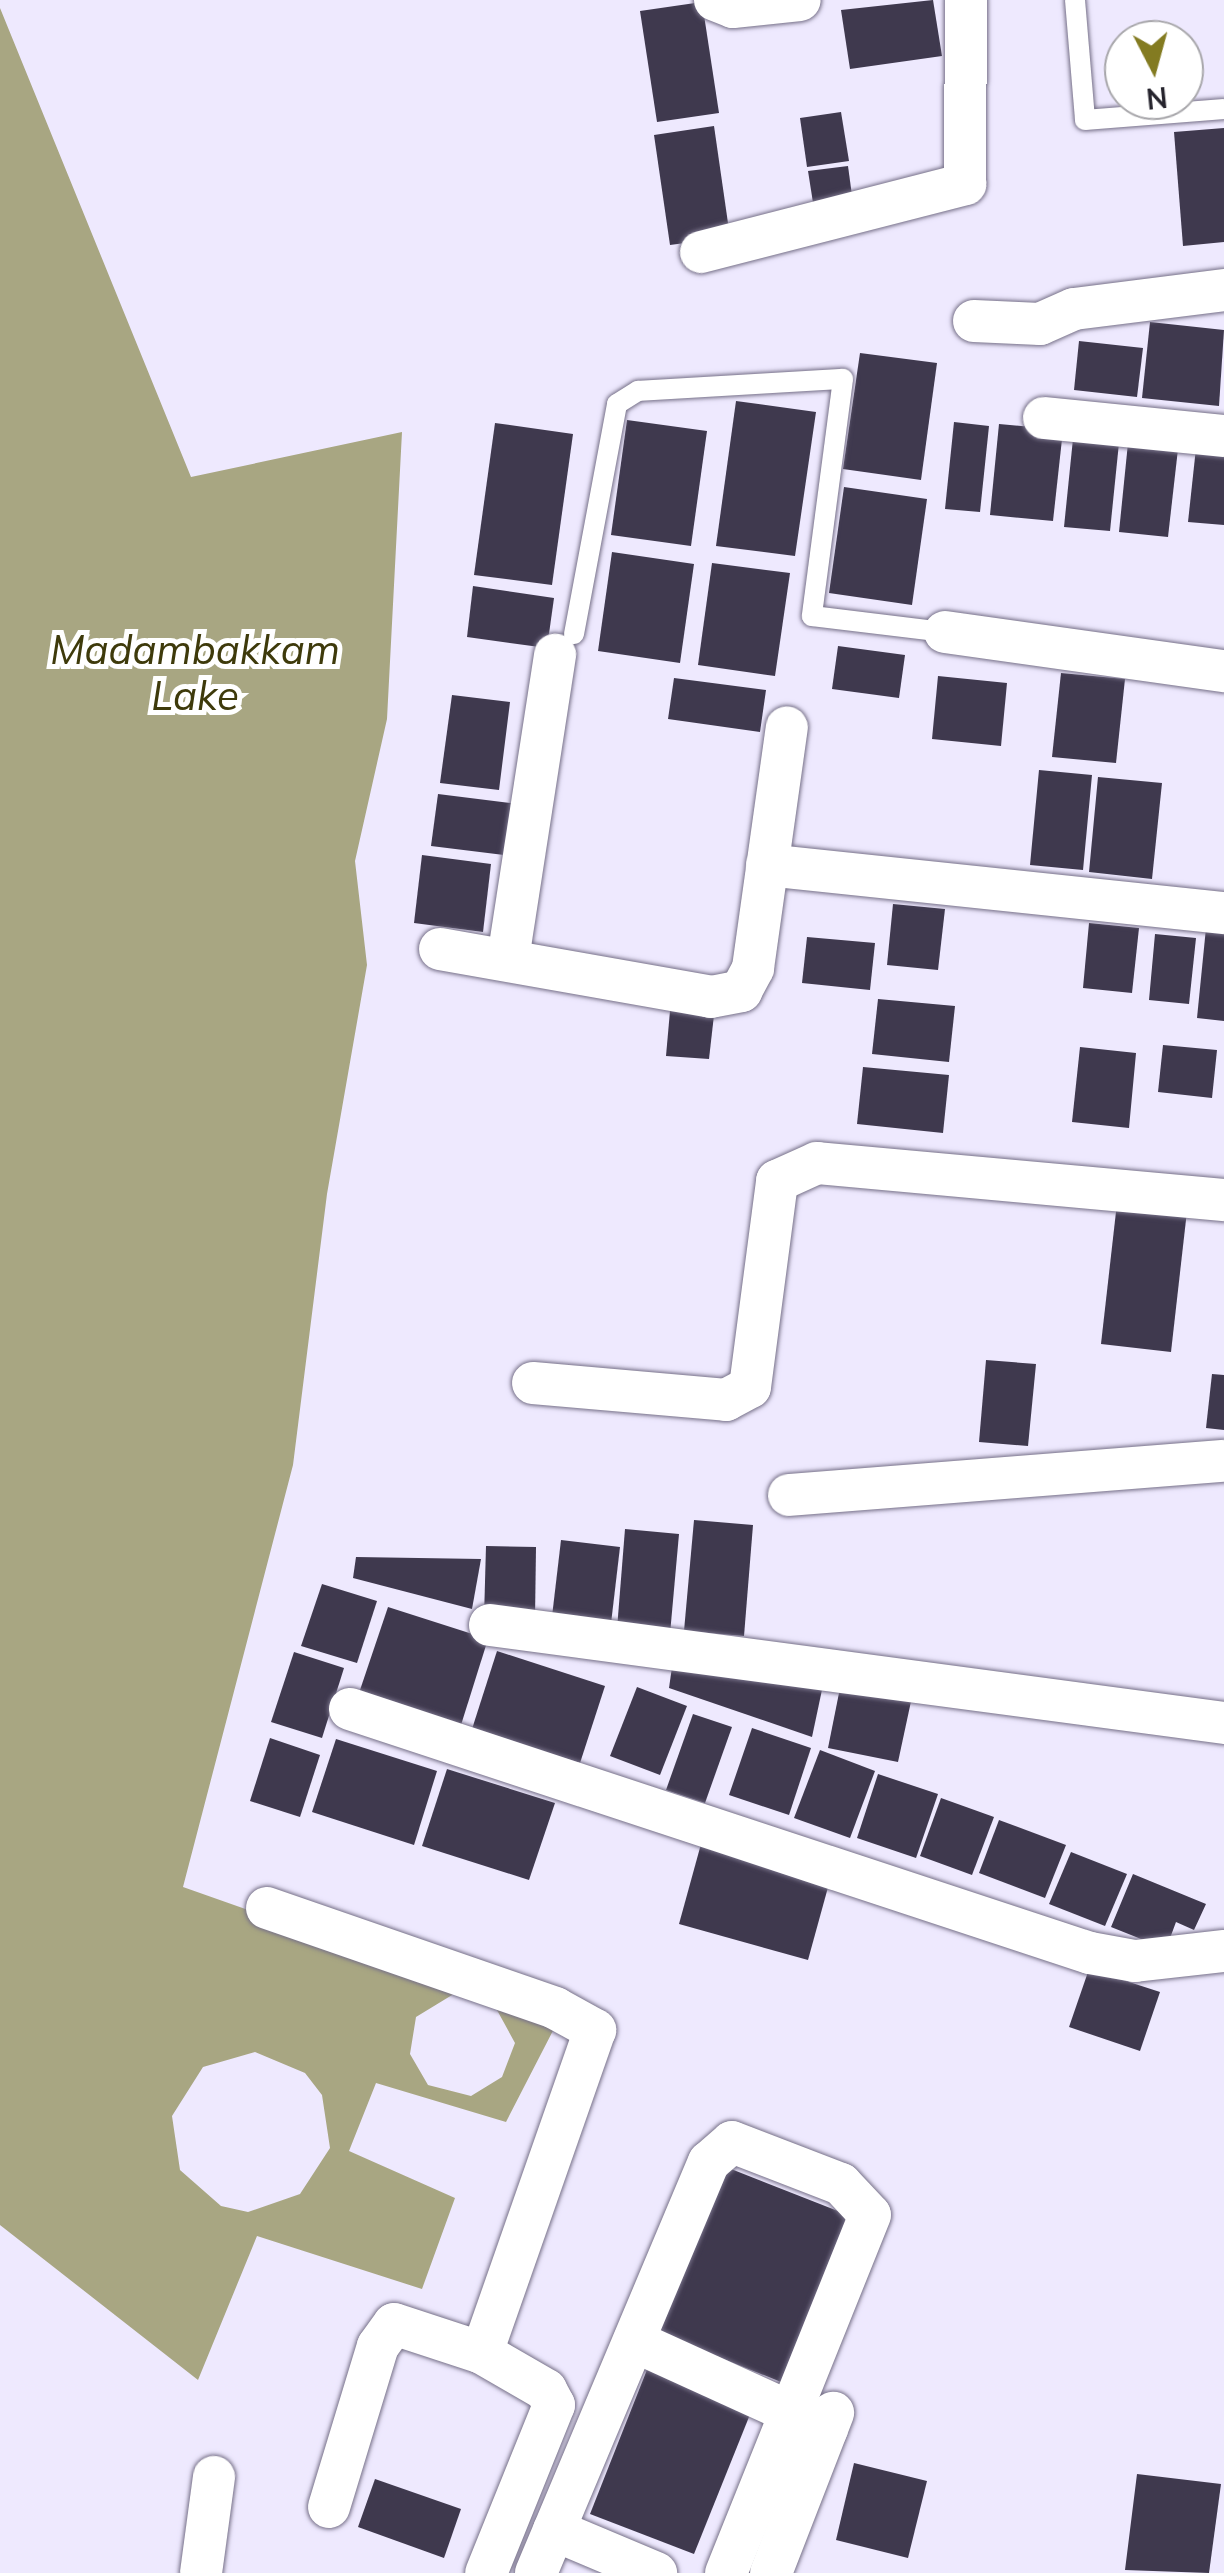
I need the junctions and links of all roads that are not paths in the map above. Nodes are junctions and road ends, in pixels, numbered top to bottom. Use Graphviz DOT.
graph roads {
  1 [pos="715,0"];
  2 [pos="800,0"];
  3 [pos="966,0"];
  4 [pos="1075,0"];
  5 [pos="1224,109"];
  6 [pos="701,252"];
  7 [pos="1224,290"];
  8 [pos="974,321"];
  9 [pos="1044,418"];
  10 [pos="1224,436"];
  11 [pos="945,632"];
  12 [pos="564,644"];
  13 [pos="1224,671"];
  14 [pos="788,727"];
  15 [pos="767,866"];
  16 [pos="1224,913"];
  17 [pos="440,949"];
  18 [pos="508,959"];
  19 [pos="1224,1200"];
  20 [pos="533,1383"];
  21 [pos="1224,1460"];
  22 [pos="789,1495"];
  23 [pos="490,1625"];
  24 [pos="350,1709"];
  25 [pos="1224,1723"];
  26 [pos="267,1908"];
  27 [pos="1224,1951"];
  28 [pos="634,2341"];
  29 [pos="482,2353"];
  30 [pos="818,2418"];
  31 [pos="214,2477"];
  32 [pos="329,2507"];
  33 [pos="554,2530"];
  34 [pos="202,2573"];
  35 [pos="486,2573"];
  36 [pos="536,2573"];
  37 [pos="656,2573"];
  38 [pos="726,2573"];
  39 [pos="771,2573"];
  1 -- 2 [label="street"];
  3 -- 6 [label="street"];
  4 -- 5 [label="lane"];
  7 -- 8 [label="street"];
  9 -- 10 [label="street"];
  11 -- 12 [label="lane"];
  11 -- 13 [label="street"];
  12 -- 18 [label="street"];
  14 -- 15 [label="street"];
  15 -- 16 [label="street"];
  15 -- 18 [label="street"];
  17 -- 18 [label="street"];
  19 -- 20 [label="street"];
  21 -- 22 [label="street"];
  23 -- 25 [label="street"];
  24 -- 27 [label="street"];
  26 -- 29 [label="street"];
  28 -- 30 [label="street"];
  28 -- 30 [label="street"];
  28 -- 33 [label="street"];
  29 -- 32 [label="street"];
  29 -- 35 [label="street"];
  30 -- 38 [label="street"];
  30 -- 39 [label="street"];
  31 -- 34 [label="street"];
  33 -- 36 [label="street"];
  33 -- 37 [label="street"];
}
